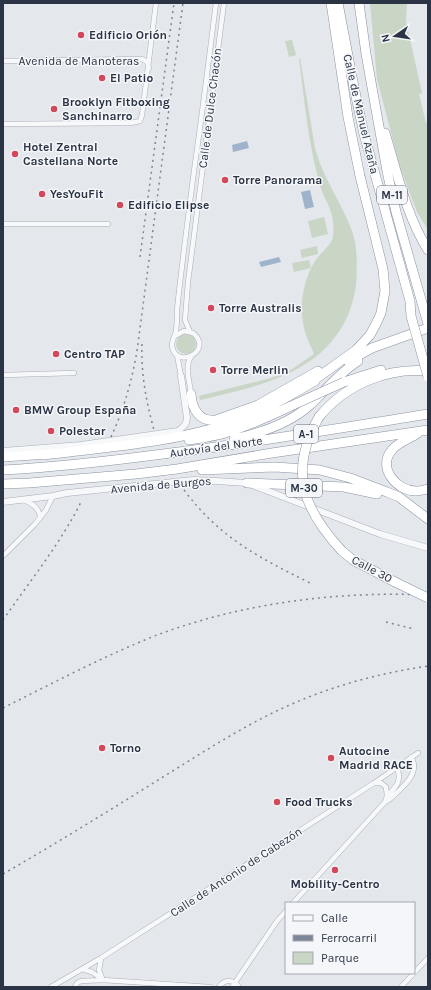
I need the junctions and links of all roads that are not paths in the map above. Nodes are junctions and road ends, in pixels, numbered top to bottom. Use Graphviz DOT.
graph roads {
  1 [pos="156,3"];
  2 [pos="216,3"];
  3 [pos="224,3"];
  4 [pos="331,3"];
  5 [pos="338,3"];
  6 [pos="359,3"];
  7 [pos="214,14"];
  8 [pos="222,15"];
  9 [pos="344,38"];
  10 [pos="3,61"];
  11 [pos="149,69"];
  12 [pos="207,72"];
  13 [pos="215,72"];
  14 [pos="372,90"];
  15 [pos="3,124"];
  16 [pos="199,137"];
  17 [pos="206,138"];
  18 [pos="353,140"];
  19 [pos="190,201"];
  20 [pos="198,202"];
  21 [pos="3,224"];
  22 [pos="108,224"];
  23 [pos="428,250"];
  24 [pos="181,266"];
  25 [pos="190,266"];
  26 [pos="410,301"];
  27 [pos="428,324"];
  28 [pos="428,328"];
  29 [pos="190,332"];
  30 [pos="406,334"];
  31 [pos="370,335"];
  32 [pos="175,336"];
  33 [pos="177,355"];
  34 [pos="191,356"];
  35 [pos="428,362"];
  36 [pos="400,371"];
  37 [pos="428,371"];
  38 [pos="74,373"];
  39 [pos="3,375"];
  40 [pos="181,376"];
  41 [pos="428,377"];
  42 [pos="310,383"];
  43 [pos="191,394"];
  44 [pos="428,414"];
  45 [pos="425,430"];
  46 [pos="129,444"];
  47 [pos="81,445"];
  48 [pos="3,450"];
  49 [pos="183,452"];
  50 [pos="43,455"];
  51 [pos="3,457"];
  52 [pos="178,469"];
  53 [pos="3,470"];
  54 [pos="247,483"];
  55 [pos="3,484"];
  56 [pos="428,489"];
  57 [pos="53,496"];
  58 [pos="23,500"];
  59 [pos="3,502"];
  60 [pos="413,508"];
  61 [pos="40,518"];
  62 [pos="428,519"];
  63 [pos="428,548"];
  64 [pos="3,556"];
  65 [pos="428,598"];
  66 [pos="418,753"];
  67 [pos="411,757"];
  68 [pos="397,767"];
  69 [pos="374,783"];
  70 [pos="387,796"];
  71 [pos="385,802"];
  72 [pos="294,902"];
  73 [pos="285,912"];
  74 [pos="101,958"];
  75 [pos="428,958"];
  76 [pos="82,970"];
  77 [pos="415,972"];
  78 [pos="413,974"];
  79 [pos="70,977"];
  80 [pos="103,980"];
  81 [pos="235,982"];
  82 [pos="51,987"];
  83 [pos="74,987"];
  84 [pos="210,987"];
  85 [pos="219,987"];
  86 [pos="232,987"];
  87 [pos="239,987"];
  88 [pos="401,987"];
  1 -- 11 [label="street"];
  2 -- 7 [label="street, Calle de Dulce Chacón"];
  3 -- 8 [label="street, Calle de Dulce Chacón"];
  4 -- 18 [label="highway"];
  5 -- 9 [label="highway, Calle de Manuel Azaña / M-11"];
  6 -- 14 [label="highway, Calle de Manuel Azaña / M-11"];
  7 -- 8 [label="street"];
  7 -- 12 [label="street, Calle de Dulce Chacón"];
  8 -- 13 [label="street, Calle de Dulce Chacón"];
  9 -- 18 [label="highway"];
  9 -- 26 [label="highway, Calle de Manuel Azaña / M-11"];
  10 -- 11 [label="street, Avenida de Manoteras"];
  11 -- 15 [label="street"];
  12 -- 13 [label="street"];
  12 -- 16 [label="street, Calle de Dulce Chacón"];
  13 -- 17 [label="street, Calle de Dulce Chacón"];
  14 -- 23 [label="highway"];
  14 -- 27 [label="highway, Calle de Manuel Azaña / M-11"];
  16 -- 17 [label="street"];
  16 -- 19 [label="street, Calle de Dulce Chacón"];
  17 -- 20 [label="street, Calle de Dulce Chacón"];
  18 -- 31 [label="highway"];
  19 -- 20 [label="street"];
  19 -- 24 [label="street, Calle de Dulce Chacón"];
  20 -- 25 [label="street, Calle de Dulce Chacón"];
  21 -- 22 [label="street"];
  24 -- 25 [label="street"];
  24 -- 32 [label="street, Calle de Dulce Chacón"];
  25 -- 29 [label="street, Calle de Dulce Chacón"];
  26 -- 35 [label="highway, Calle de Manuel Azaña / M-11, bridge"];
  26 -- 41 [label="highway, bridge"];
  28 -- 30 [label="highway"];
  29 -- 32 [label="street"];
  29 -- 34 [label="street"];
  30 -- 42 [label="highway"];
  30 -- 49 [label="highway"];
  31 -- 42 [label="highway"];
  31 -- 43 [label="highway"];
  32 -- 33 [label="street"];
  33 -- 34 [label="street"];
  33 -- 40 [label="street"];
  34 -- 43 [label="street"];
  36 -- 37 [label="highway, M-30"];
  36 -- 50 [label="highway, bridge"];
  36 -- 65 [label="highway, Calle 30 / M-30, bridge"];
  38 -- 39 [label="street"];
  40 -- 47 [label="street"];
  42 -- 46 [label="highway"];
  44 -- 49 [label="highway, Autovía del Norte / A-1"];
  45 -- 52 [label="highway, Autovía del Norte / A-1"];
  45 -- 56 [label="highway"];
  46 -- 47 [label="highway"];
  46 -- 50 [label="highway"];
  47 -- 48 [label="street"];
  49 -- 53 [label="highway, Autovía del Norte / A-1"];
  50 -- 51 [label="highway"];
  52 -- 55 [label="highway, Autovía del Norte / A-1"];
  52 -- 60 [label="highway"];
  54 -- 57 [label="street, Avenida de Burgos"];
  54 -- 60 [label="highway"];
  54 -- 63 [label="street, Avenida de Burgos"];
  57 -- 58 [label="street, Avenida de Burgos"];
  57 -- 61 [label="street"];
  58 -- 59 [label="street, Avenida de Burgos"];
  58 -- 61 [label="street"];
  60 -- 62 [label="highway"];
  61 -- 64 [label="street"];
  66 -- 67 [label="street, Calle de Antonio de Cabezón"];
  67 -- 68 [label="street, Calle de Antonio de Cabezón"];
  67 -- 71 [label="street"];
  68 -- 69 [label="street, Calle de Antonio de Cabezón"];
  68 -- 70 [label="street"];
  69 -- 70 [label="street"];
  69 -- 74 [label="street, Calle de Antonio de Cabezón"];
  70 -- 71 [label="street"];
  71 -- 72 [label="street"];
  73 -- 81 [label="street"];
  74 -- 76 [label="street, Calle de Antonio de Cabezón"];
  74 -- 80 [label="street"];
  75 -- 77 [label="street"];
  76 -- 79 [label="street, Calle de Antonio de Cabezón"];
  76 -- 80 [label="street"];
  78 -- 88 [label="street"];
  79 -- 82 [label="street, Calle de Antonio de Cabezón"];
  79 -- 83 [label="street"];
  80 -- 83 [label="street"];
  80 -- 84 [label="street"];
  81 -- 85 [label="street"];
  81 -- 86 [label="street"];
  81 -- 87 [label="street"];
}
